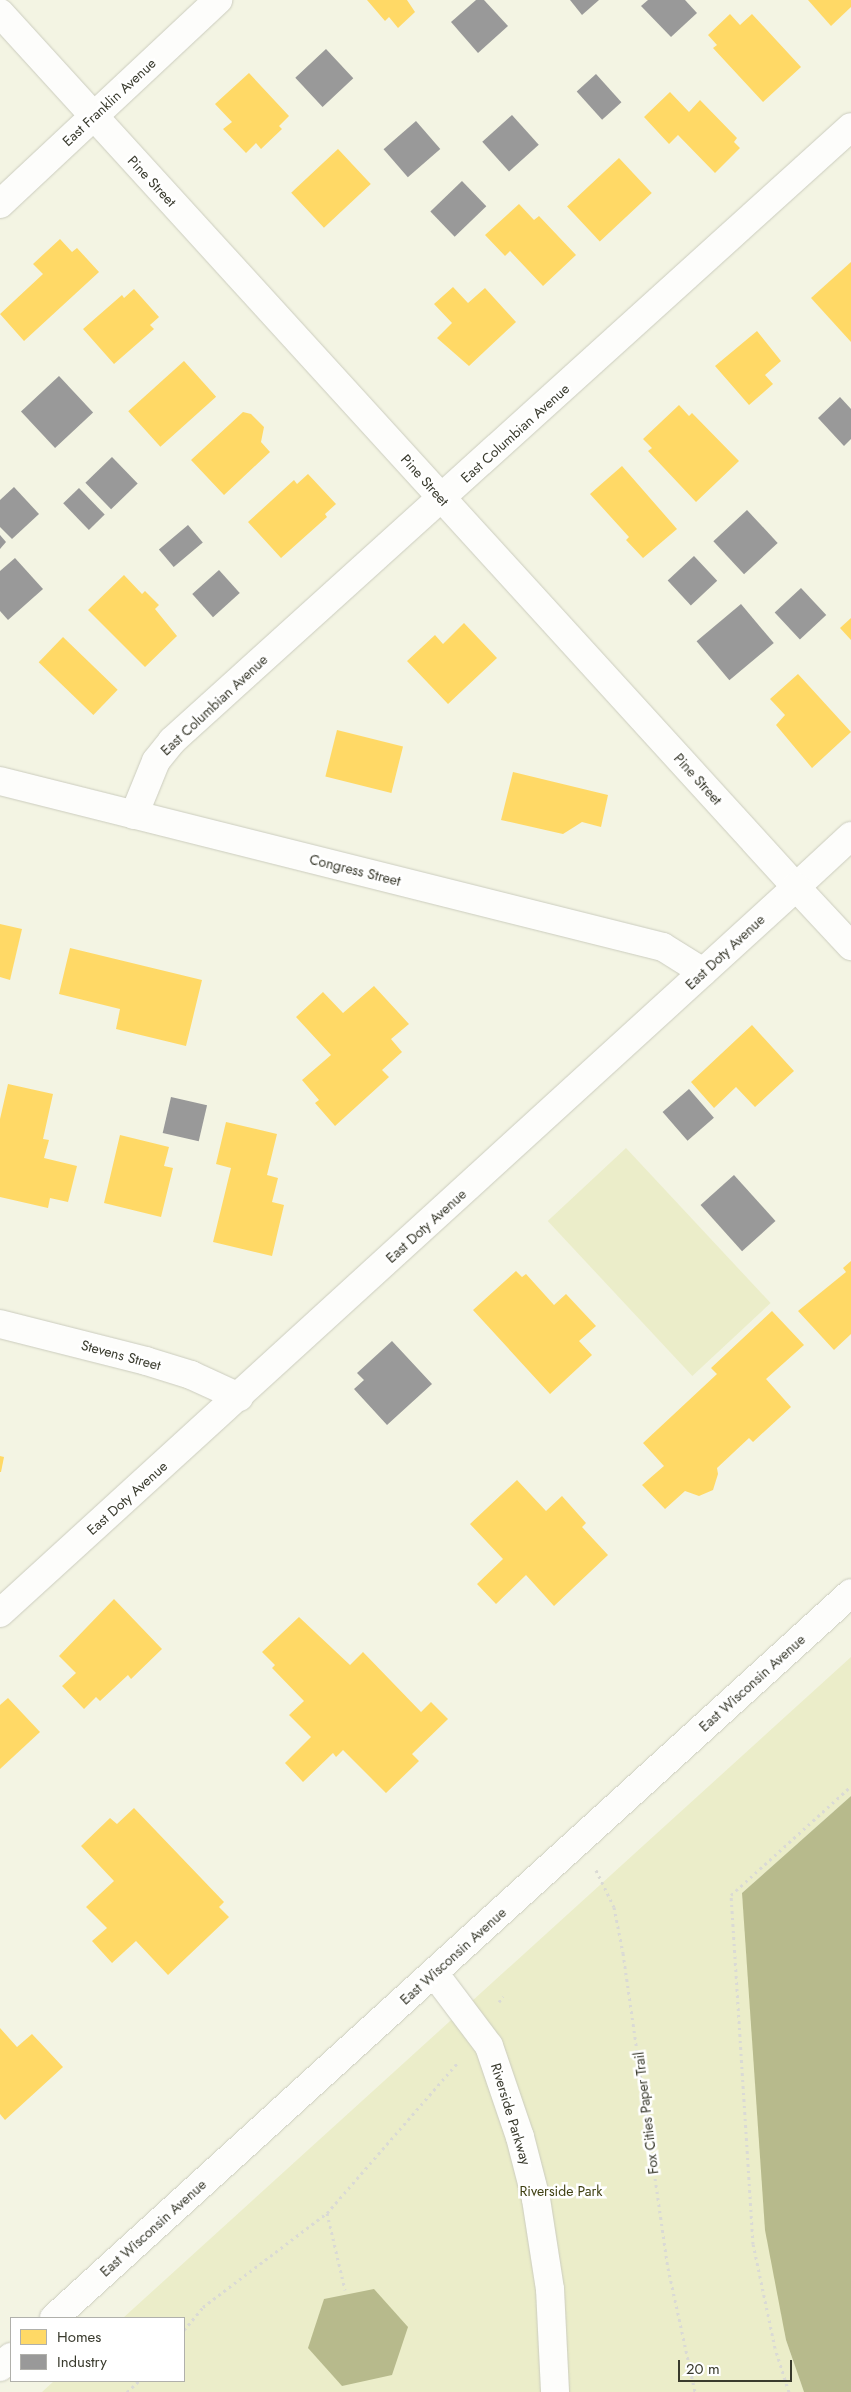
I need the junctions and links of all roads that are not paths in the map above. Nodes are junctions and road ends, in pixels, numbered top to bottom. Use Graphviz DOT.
graph roads {
  1 [pos="218,0"];
  2 [pos="0,13"];
  3 [pos="94,115"];
  4 [pos="851,128"];
  5 [pos="0,204"];
  6 [pos="443,499"];
  7 [pos="0,781"];
  8 [pos="134,815"];
  9 [pos="851,836"];
  10 [pos="796,887"];
  11 [pos="851,946"];
  12 [pos="704,972"];
  13 [pos="0,1324"];
  14 [pos="239,1397"];
  15 [pos="851,1593"];
  16 [pos="0,1613"];
  17 [pos="434,1973"];
  18 [pos="55,2317"];
  19 [pos="10,2358"];
  20 [pos="0,2367"];
  21 [pos="555,2392"];
  1 -- 3 [label="street, East Franklin Avenue"];
  2 -- 3 [label="street, Pine Street"];
  3 -- 5 [label="street, East Franklin Avenue"];
  3 -- 6 [label="street, Pine Street"];
  4 -- 6 [label="street, East Columbian Avenue"];
  6 -- 8 [label="street, East Columbian Avenue"];
  6 -- 10 [label="street, Pine Street"];
  7 -- 8 [label="street, Congress Street"];
  8 -- 12 [label="street, Congress Street"];
  9 -- 10 [label="street, East Doty Avenue"];
  10 -- 11 [label="street, Pine Street"];
  10 -- 12 [label="street, East Doty Avenue"];
  12 -- 14 [label="street, East Doty Avenue"];
  13 -- 14 [label="street, Stevens Street"];
  14 -- 16 [label="street, East Doty Avenue"];
  15 -- 17 [label="street, East Wisconsin Avenue"];
  17 -- 18 [label="street, East Wisconsin Avenue"];
  17 -- 21 [label="street, Riverside Parkway"];
  19 -- 20 [label="street"];
}
